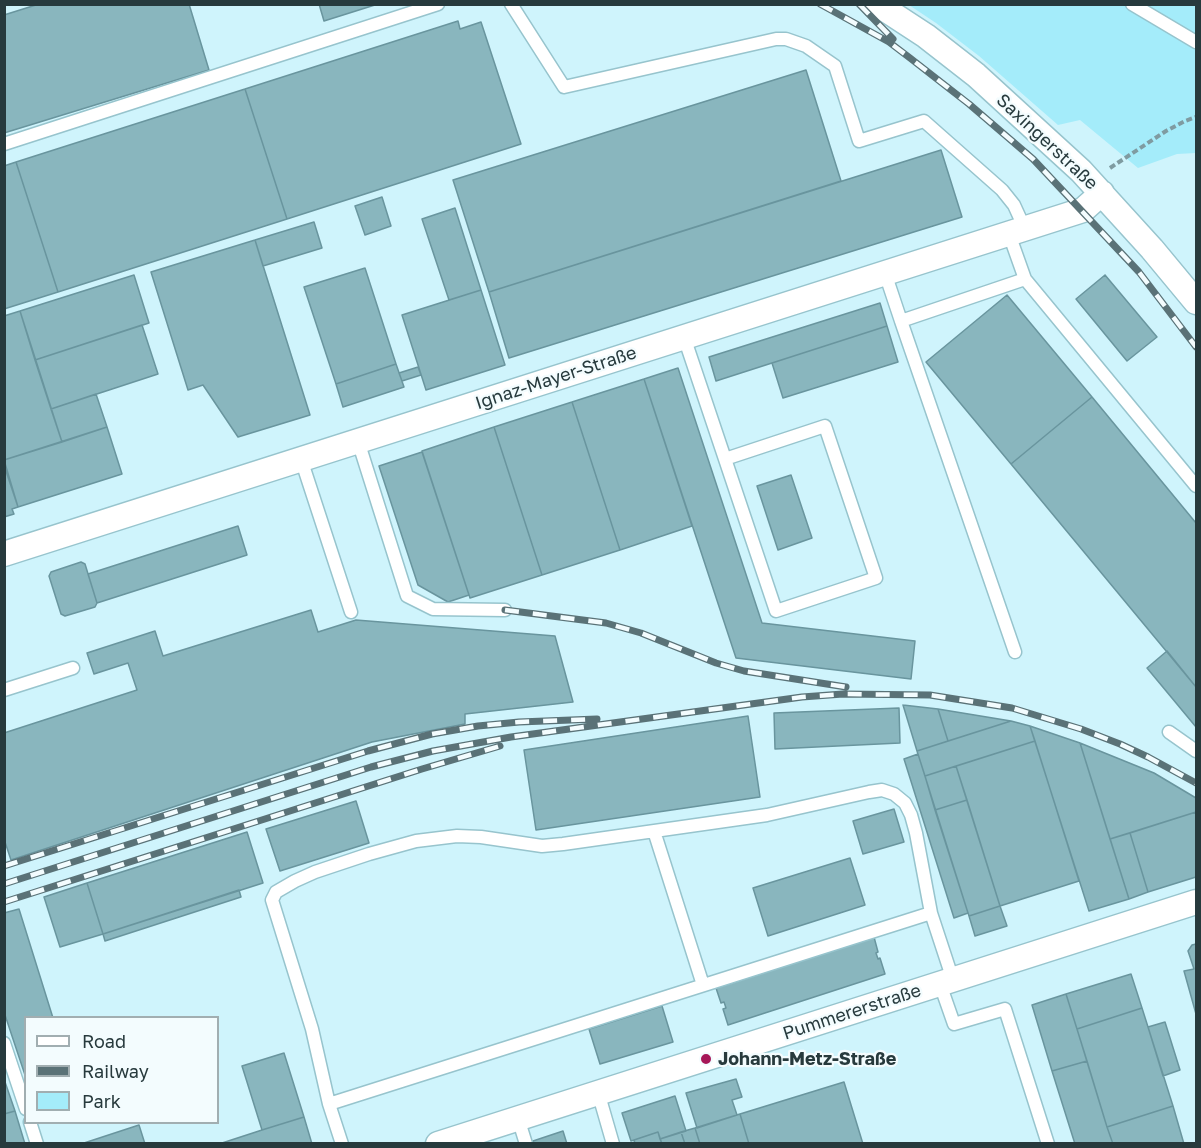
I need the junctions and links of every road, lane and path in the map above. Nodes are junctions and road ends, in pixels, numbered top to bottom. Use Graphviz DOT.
graph roads {
  1 [pos="438,4"];
  2 [pos="511,4"];
  3 [pos="877,4"];
  4 [pos="1132,4"];
  5 [pos="1197,42"];
  6 [pos="1197,117"];
  7 [pos="4,144"];
  8 [pos="1098,188"];
  9 [pos="1017,231"];
  10 [pos="885,273"];
  11 [pos="1025,279"];
  12 [pos="1197,302"];
  13 [pos="901,321"];
  14 [pos="684,337"];
  15 [pos="358,441"];
  16 [pos="301,459"];
  17 [pos="725,459"];
  18 [pos="1197,486"];
  19 [pos="4,554"];
  20 [pos="505,609"];
  21 [pos="351,612"];
  22 [pos="1016,652"];
  23 [pos="72,668"];
  24 [pos="4,690"];
  25 [pos="1169,732"];
  26 [pos="1197,751"];
  27 [pos="654,831"];
  28 [pos="1197,902"];
  29 [pos="932,913"];
  30 [pos="946,982"];
  31 [pos="703,985"];
  32 [pos="4,1043"];
  33 [pos="598,1092"];
  34 [pos="24,1103"];
  35 [pos="329,1104"];
  36 [pos="518,1118"];
  37 [pos="31,1124"];
  38 [pos="37,1143"];
  39 [pos="342,1143"];
  40 [pos="438,1143"];
  41 [pos="526,1143"];
  42 [pos="614,1143"];
  43 [pos="1048,1143"];
  1 -- 7 [label="lane"];
  2 -- 9 [label="lane"];
  3 -- 8 [label="street, Saxingerstraße"];
  4 -- 5 [label="lane"];
  6 -- 8 [label="path"];
  8 -- 9 [label="street, Ignaz-Mayer-Straße"];
  8 -- 12 [label="street, Saxingerstraße"];
  9 -- 10 [label="street, Ignaz-Mayer-Straße"];
  9 -- 11 [label="lane"];
  10 -- 13 [label="lane"];
  10 -- 14 [label="street, Ignaz-Mayer-Straße"];
  11 -- 13 [label="lane"];
  11 -- 18 [label="lane"];
  13 -- 22 [label="lane"];
  14 -- 15 [label="street, Ignaz-Mayer-Straße"];
  14 -- 17 [label="lane"];
  15 -- 16 [label="street, Ignaz-Mayer-Straße"];
  15 -- 20 [label="lane"];
  16 -- 19 [label="street, Ignaz-Mayer-Straße"];
  16 -- 21 [label="lane"];
  17 -- 17 [label="lane"];
  23 -- 24 [label="lane"];
  25 -- 26 [label="lane"];
  27 -- 29 [label="lane"];
  27 -- 31 [label="lane"];
  27 -- 35 [label="lane"];
  28 -- 30 [label="street, Pummererstraße"];
  29 -- 30 [label="lane"];
  29 -- 31 [label="lane"];
  30 -- 33 [label="street, Pummererstraße"];
  30 -- 43 [label="lane"];
  31 -- 35 [label="lane"];
  32 -- 34 [label="lane"];
  33 -- 36 [label="street, Pummererstraße"];
  33 -- 42 [label="lane"];
  35 -- 39 [label="lane"];
  36 -- 40 [label="street, Pummererstraße"];
  36 -- 41 [label="lane"];
  37 -- 38 [label="lane"];
}
